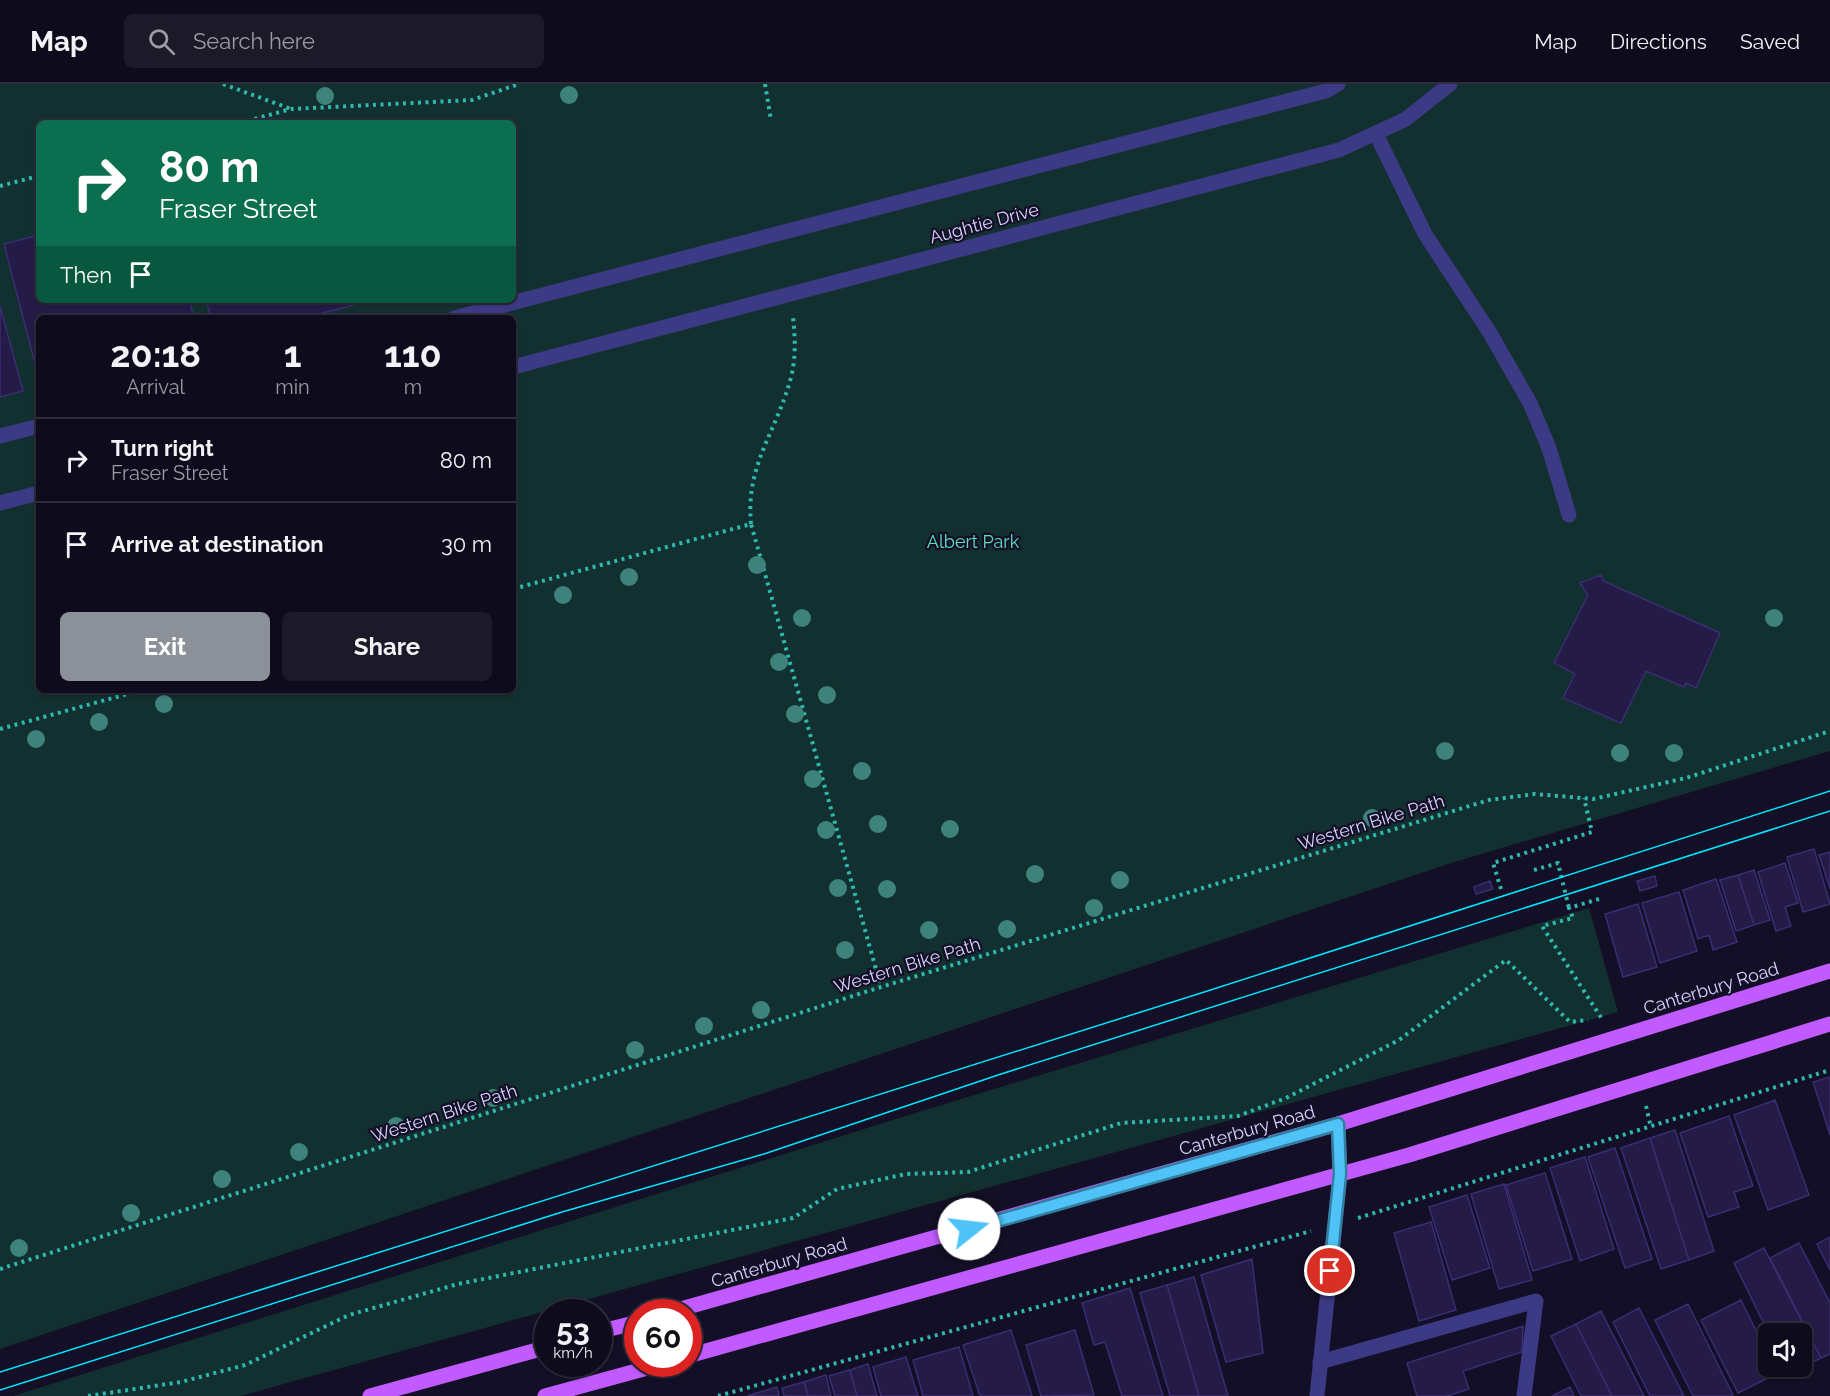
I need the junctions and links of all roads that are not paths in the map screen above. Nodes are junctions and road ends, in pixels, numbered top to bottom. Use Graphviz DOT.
graph roads {
  1 [pos="1338,84"];
  2 [pos="1450,84"];
  3 [pos="1376,134"];
  4 [pos="516,302"];
  5 [pos="512,303"];
  6 [pos="466,315"];
  7 [pos="516,366"];
  8 [pos="36,427"];
  9 [pos="0,436"];
  10 [pos="36,494"];
  11 [pos="0,503"];
  12 [pos="1569,515"];
  13 [pos="1830,972"];
  14 [pos="1830,1024"];
  15 [pos="1338,1124"];
  16 [pos="1340,1174"];
  17 [pos="702,1303"];
  18 [pos="534,1351"];
  19 [pos="702,1352"];
  20 [pos="1320,1362"];
  21 [pos="624,1374"];
  22 [pos="370,1396"];
  23 [pos="545,1396"];
  24 [pos="1317,1396"];
  25 [pos="1524,1396"];
  1 -- 4 [label="street"];
  2 -- 3 [label="street, Aughtie Drive"];
  3 -- 7 [label="street, Aughtie Drive"];
  3 -- 12 [label="street"];
  5 -- 6 [label="street"];
  8 -- 9 [label="street"];
  10 -- 11 [label="street"];
  13 -- 15 [label="main road, Canterbury Road"];
  14 -- 16 [label="main road"];
  15 -- 16 [label="street"];
  15 -- 17 [label="main road, Canterbury Road"];
  16 -- 19 [label="main road"];
  16 -- 20 [label="street"];
  18 -- 22 [label="main road"];
  20 -- 24 [label="street"];
  20 -- 25 [label="street"];
  21 -- 23 [label="main road"];
}
